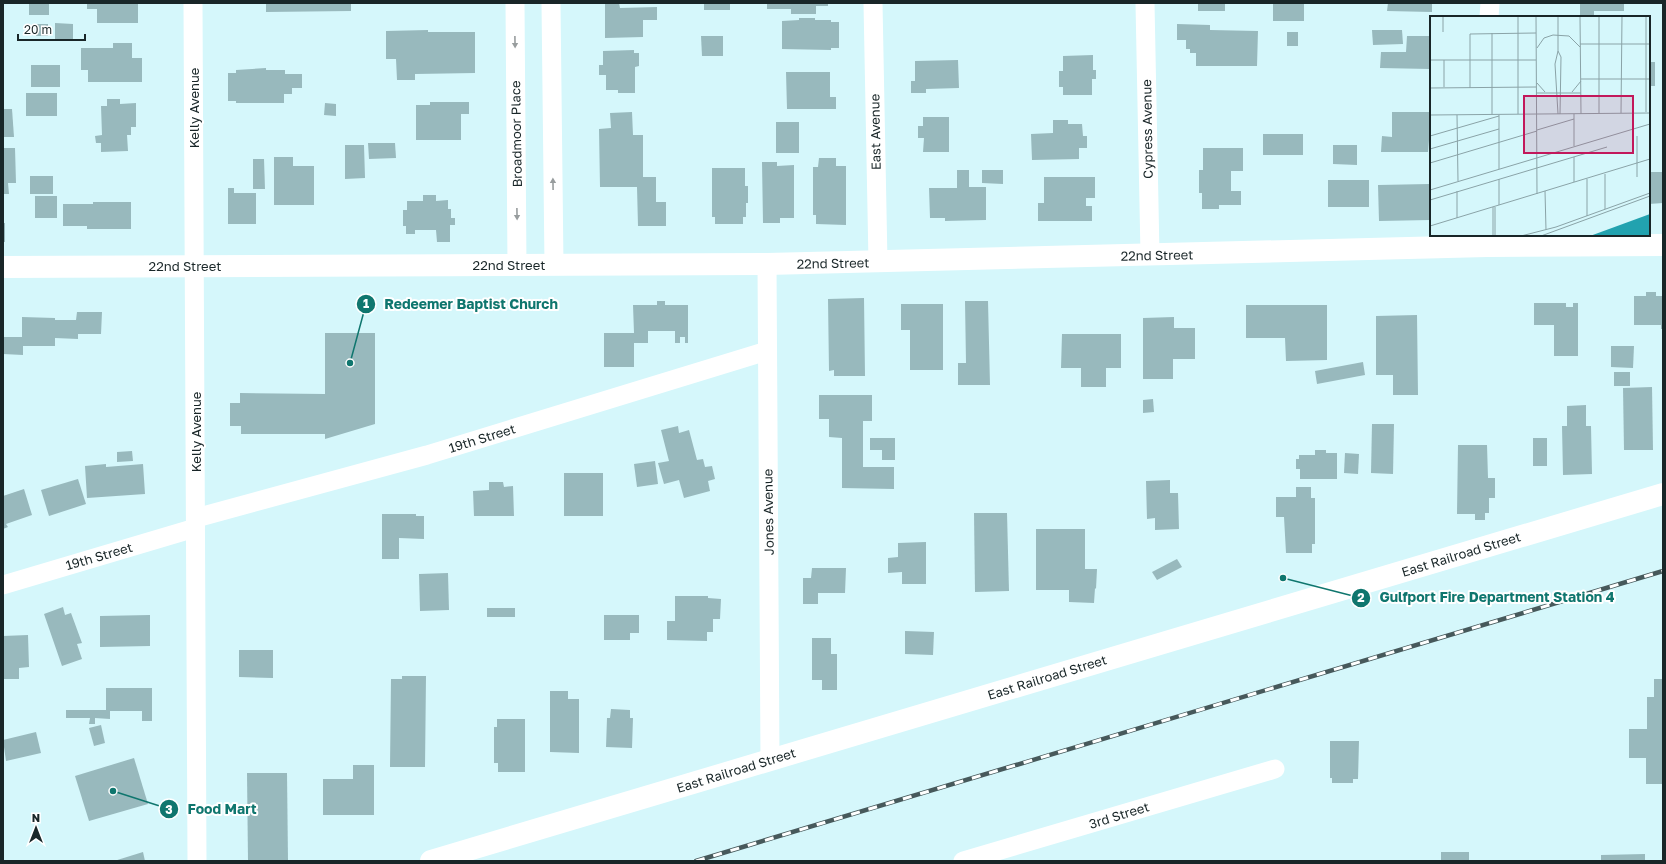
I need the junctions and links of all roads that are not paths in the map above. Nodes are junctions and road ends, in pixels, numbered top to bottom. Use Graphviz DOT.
graph roads {
  1 [pos="193,3"];
  2 [pos="515,3"];
  3 [pos="551,3"];
  4 [pos="873,3"];
  5 [pos="1145,3"];
  6 [pos="1490,3"];
  7 [pos="1490,16"];
  8 [pos="1488,241"];
  9 [pos="1663,246"];
  10 [pos="1150,255"];
  11 [pos="878,262"];
  12 [pos="767,264"];
  13 [pos="517,265"];
  14 [pos="554,265"];
  15 [pos="3,266"];
  16 [pos="195,266"];
  17 [pos="767,351"];
  18 [pos="1663,494"];
  19 [pos="196,523"];
  20 [pos="3,585"];
  21 [pos="770,760"];
  22 [pos="1274,768"];
  23 [pos="197,861"];
  24 [pos="431,861"];
  25 [pos="963,861"];
  1 -- 16 [label="street, Kelly Avenue"];
  2 -- 13 [label="street, Broadmoor Place, one-way"];
  14 -- 3 [label="street, one-way"];
  4 -- 11 [label="street, East Avenue"];
  5 -- 10 [label="street, Cypress Avenue"];
  6 -- 7 [label="street"];
  8 -- 9 [label="street, 22nd Street"];
  8 -- 10 [label="street, 22nd Street"];
  10 -- 11 [label="street, 22nd Street"];
  11 -- 12 [label="street, 22nd Street"];
  12 -- 14 [label="street, 22nd Street"];
  12 -- 17 [label="street, Jones Avenue"];
  13 -- 14 [label="street, 22nd Street"];
  13 -- 16 [label="street, 22nd Street"];
  15 -- 16 [label="street, 22nd Street"];
  16 -- 19 [label="street, Kelly Avenue"];
  17 -- 19 [label="street, 19th Street"];
  17 -- 21 [label="street, Jones Avenue"];
  18 -- 21 [label="street, East Railroad Street"];
  19 -- 20 [label="street, 19th Street"];
  19 -- 23 [label="street, Kelly Avenue"];
  21 -- 24 [label="street, East Railroad Street"];
  22 -- 25 [label="street, 3rd Street"];
}
